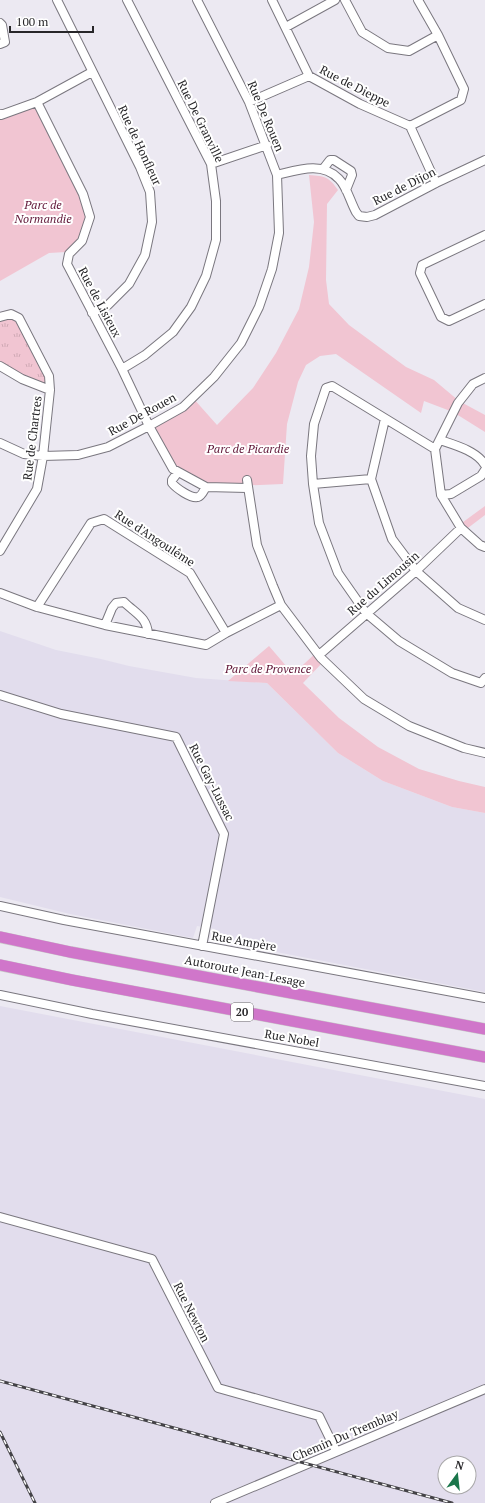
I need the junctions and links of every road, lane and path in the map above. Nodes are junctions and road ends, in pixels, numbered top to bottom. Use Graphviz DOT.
graph roads {
  1 [pos="57,0"];
  2 [pos="127,0"];
  3 [pos="197,0"];
  4 [pos="272,0"];
  5 [pos="335,0"];
  6 [pos="345,0"];
  7 [pos="418,0"];
  8 [pos="0,23"];
  9 [pos="286,27"];
  10 [pos="438,35"];
  11 [pos="0,44"];
  12 [pos="92,72"];
  13 [pos="309,76"];
  14 [pos="37,102"];
  15 [pos="249,102"];
  16 [pos="0,114"];
  17 [pos="410,126"];
  18 [pos="267,145"];
  19 [pos="485,160"];
  20 [pos="211,164"];
  21 [pos="323,168"];
  22 [pos="277,175"];
  23 [pos="436,183"];
  24 [pos="346,190"];
  25 [pos="485,235"];
  26 [pos="485,304"];
  27 [pos="92,313"];
  28 [pos="0,317"];
  29 [pos="0,366"];
  30 [pos="122,369"];
  31 [pos="485,378"];
  32 [pos="50,390"];
  33 [pos="385,418"];
  34 [pos="150,426"];
  35 [pos="440,440"];
  36 [pos="0,443"];
  37 [pos="436,449"];
  38 [pos="43,456"];
  39 [pos="485,465"];
  40 [pos="485,470"];
  41 [pos="178,472"];
  42 [pos="371,479"];
  43 [pos="312,484"];
  44 [pos="206,487"];
  45 [pos="441,495"];
  46 [pos="461,528"];
  47 [pos="485,547"];
  48 [pos="0,551"];
  49 [pos="416,571"];
  50 [pos="0,593"];
  51 [pos="281,605"];
  52 [pos="37,607"];
  53 [pos="366,613"];
  54 [pos="485,620"];
  55 [pos="104,625"];
  56 [pos="226,633"];
  57 [pos="148,634"];
  58 [pos="319,654"];
  59 [pos="485,678"];
  60 [pos="0,695"];
  61 [pos="485,752"];
  62 [pos="0,906"];
  63 [pos="0,937"];
  64 [pos="202,946"];
  65 [pos="0,965"];
  66 [pos="0,995"];
  67 [pos="485,998"];
  68 [pos="485,1029"];
  69 [pos="485,1057"];
  70 [pos="485,1086"];
  71 [pos="0,1217"];
  72 [pos="485,1389"];
  73 [pos="336,1451"];
  74 [pos="214,1503"];
  1 -- 12 [label="street, Rue de Honfleur"];
  2 -- 20 [label="street, Rue De Granville"];
  3 -- 15 [label="street, Rue De Rouen"];
  4 -- 9 [label="street, Rue de Dieppe"];
  5 -- 9 [label="street"];
  6 -- 10 [label="street"];
  7 -- 10 [label="street"];
  8 -- 11 [label="street"];
  9 -- 13 [label="street, Rue de Dieppe"];
  10 -- 17 [label="street"];
  12 -- 14 [label="street"];
  12 -- 27 [label="street, Rue de Honfleur"];
  13 -- 15 [label="street"];
  13 -- 17 [label="street, Rue de Dieppe"];
  14 -- 16 [label="street"];
  14 -- 27 [label="street, Rue de Lisieux"];
  15 -- 18 [label="street, Rue De Rouen"];
  17 -- 23 [label="street"];
  18 -- 20 [label="street"];
  18 -- 22 [label="street, Rue De Rouen"];
  19 -- 23 [label="street, Rue de Dijon"];
  20 -- 30 [label="street, Rue De Granville"];
  21 -- 22 [label="street"];
  21 -- 24 [label="street, Rue de Dijon"];
  21 -- 24 [label="street"];
  22 -- 34 [label="street, Rue De Rouen"];
  23 -- 24 [label="street, Rue de Dijon"];
  25 -- 26 [label="street"];
  27 -- 30 [label="street, Rue de Lisieux"];
  28 -- 32 [label="street, Rue de Chartres"];
  29 -- 32 [label="street"];
  30 -- 34 [label="street, Rue de Lisieux"];
  31 -- 35 [label="street"];
  32 -- 38 [label="street, Rue de Chartres"];
  33 -- 37 [label="street"];
  33 -- 42 [label="street"];
  33 -- 43 [label="street"];
  34 -- 38 [label="street, Rue De Rouen"];
  34 -- 41 [label="street, Rue de Lisieux"];
  35 -- 37 [label="street"];
  35 -- 39 [label="street"];
  36 -- 38 [label="street, Rue De Rouen"];
  37 -- 45 [label="street"];
  38 -- 48 [label="street, Rue de Chartres"];
  40 -- 45 [label="street"];
  41 -- 44 [label="street"];
  41 -- 44 [label="street"];
  42 -- 43 [label="street"];
  42 -- 49 [label="street"];
  43 -- 53 [label="street"];
  44 -- 51 [label="street"];
  45 -- 46 [label="street"];
  46 -- 47 [label="street"];
  46 -- 49 [label="street, Rue du Limousin"];
  49 -- 53 [label="street, Rue du Limousin"];
  49 -- 54 [label="street"];
  50 -- 52 [label="street"];
  51 -- 56 [label="street"];
  51 -- 58 [label="street"];
  52 -- 55 [label="street"];
  52 -- 56 [label="street, Rue d'Angoulême"];
  53 -- 58 [label="street, Rue du Limousin"];
  53 -- 59 [label="street"];
  55 -- 57 [label="street"];
  55 -- 57 [label="street"];
  56 -- 57 [label="street"];
  58 -- 61 [label="street"];
  60 -- 64 [label="street, Rue Gay-Lussac"];
  62 -- 64 [label="street, Rue Ampère"];
  63 -- 68 [label="highway, Autoroute Jean-Lesage / 20"];
  64 -- 67 [label="street, Rue Ampère"];
  65 -- 69 [label="highway, 20"];
  66 -- 70 [label="street, Rue Nobel"];
  71 -- 73 [label="street, Rue Newton"];
  72 -- 73 [label="street, Chemin Du Tremblay"];
  73 -- 74 [label="street, Chemin Du Tremblay"];
}
